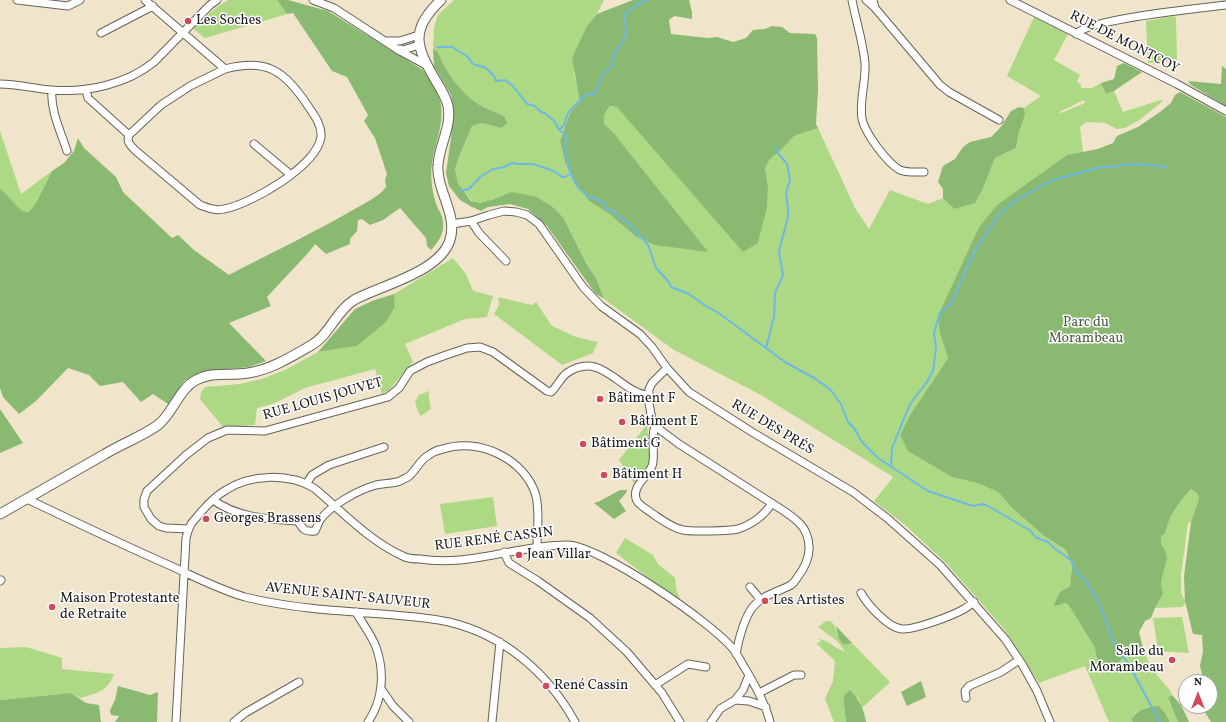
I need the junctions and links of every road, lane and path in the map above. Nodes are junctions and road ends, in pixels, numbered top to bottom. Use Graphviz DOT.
graph roads {
  1 [pos="16,0"];
  2 [pos="80,0"];
  3 [pos="145,0"];
  4 [pos="217,0"];
  5 [pos="313,0"];
  6 [pos="441,0"];
  7 [pos="852,0"];
  8 [pos="866,0"];
  9 [pos="873,0"];
  10 [pos="1010,0"];
  11 [pos="1226,5"];
  12 [pos="153,6"];
  13 [pos="875,8"];
  14 [pos="183,32"];
  15 [pos="101,33"];
  16 [pos="1076,34"];
  17 [pos="419,35"];
  18 [pos="386,41"];
  19 [pos="400,41"];
  20 [pos="418,45"];
  21 [pos="400,51"];
  22 [pos="426,65"];
  23 [pos="225,69"];
  24 [pos="0,84"];
  25 [pos="86,89"];
  26 [pos="52,90"];
  27 [pos="1226,110"];
  28 [pos="999,120"];
  29 [pos="129,135"];
  30 [pos="254,144"];
  31 [pos="67,151"];
  32 [pos="924,172"];
  33 [pos="291,175"];
  34 [pos="471,222"];
  35 [pos="452,224"];
  36 [pos="506,261"];
  37 [pos="667,368"];
  38 [pos="649,395"];
  39 [pos="655,426"];
  40 [pos="384,447"];
  41 [pos="307,483"];
  42 [pos="27,499"];
  43 [pos="213,500"];
  44 [pos="772,503"];
  45 [pos="336,506"];
  46 [pos="0,514"];
  47 [pos="189,529"];
  48 [pos="537,548"];
  49 [pos="504,552"];
  50 [pos="184,572"];
  51 [pos="750,587"];
  52 [pos="861,592"];
  53 [pos="761,600"];
  54 [pos="974,602"];
  55 [pos="356,612"];
  56 [pos="500,642"];
  57 [pos="736,654"];
  58 [pos="1019,660"];
  59 [pos="706,667"];
  60 [pos="749,675"];
  61 [pos="801,675"];
  62 [pos="299,682"];
  63 [pos="656,685"];
  64 [pos="382,690"];
  65 [pos="759,693"];
  66 [pos="966,698"];
  67 [pos="735,700"];
  68 [pos="766,707"];
  69 [pos="176,722"];
  70 [pos="234,722"];
  71 [pos="368,722"];
  72 [pos="409,722"];
  73 [pos="492,722"];
  74 [pos="575,722"];
  75 [pos="680,722"];
  76 [pos="711,722"];
  77 [pos="770,722"];
  78 [pos="1050,722"];
  1 -- 2 [label="street"];
  3 -- 12 [label="street"];
  4 -- 14 [label="street"];
  5 -- 18 [label="street"];
  6 -- 17 [label="main road"];
  7 -- 32 [label="street"];
  8 -- 13 [label="street"];
  9 -- 13 [label="street"];
  10 -- 16 [label="street, RUE DE MONTCOY"];
  11 -- 16 [label="street"];
  12 -- 14 [label="street"];
  12 -- 15 [label="street"];
  13 -- 28 [label="street"];
  14 -- 23 [label="street"];
  14 -- 25 [label="street"];
  16 -- 27 [label="street, RUE DE MONTCOY"];
  17 -- 19 [label="street"];
  17 -- 20 [label="main road"];
  18 -- 19 [label="street"];
  18 -- 21 [label="street"];
  19 -- 21 [label="street"];
  20 -- 21 [label="street"];
  20 -- 22 [label="main road"];
  21 -- 22 [label="street"];
  22 -- 35 [label="main road"];
  23 -- 29 [label="street"];
  23 -- 33 [label="street"];
  24 -- 26 [label="street"];
  25 -- 26 [label="street"];
  25 -- 29 [label="street"];
  26 -- 31 [label="street"];
  29 -- 33 [label="street"];
  30 -- 33 [label="street"];
  34 -- 35 [label="street, RUE DES PRÉS"];
  34 -- 36 [label="street"];
  34 -- 37 [label="street, RUE DES PRÉS"];
  35 -- 42 [label="main road"];
  37 -- 38 [label="street"];
  37 -- 54 [label="street, RUE DES PRÉS"];
  38 -- 39 [label="street"];
  38 -- 47 [label="street, RUE LOUIS JOUVET"];
  39 -- 44 [label="street"];
  39 -- 44 [label="street"];
  40 -- 41 [label="street"];
  41 -- 43 [label="street, RUE RENÉ CASSIN"];
  41 -- 45 [label="street, RUE RENÉ CASSIN"];
  42 -- 46 [label="main road"];
  42 -- 50 [label="street, AVENUE SAINT-SAUVEUR"];
  43 -- 45 [label="street"];
  43 -- 47 [label="street, RUE RENÉ CASSIN"];
  44 -- 53 [label="street"];
  45 -- 48 [label="street"];
  45 -- 49 [label="street, RUE RENÉ CASSIN"];
  47 -- 50 [label="street, RUE RENÉ CASSIN"];
  48 -- 49 [label="street, RUE RENÉ CASSIN"];
  48 -- 57 [label="street, RUE RENÉ CASSIN"];
  49 -- 63 [label="street"];
  50 -- 55 [label="street, AVENUE SAINT-SAUVEUR"];
  50 -- 69 [label="street, RUE RENÉ CASSIN"];
  51 -- 53 [label="street"];
  52 -- 54 [label="street"];
  53 -- 57 [label="street"];
  54 -- 58 [label="street, RUE DES PRÉS"];
  55 -- 56 [label="street, AVENUE SAINT-SAUVEUR"];
  55 -- 64 [label="street"];
  56 -- 73 [label="street"];
  56 -- 74 [label="street, AVENUE SAINT-SAUVEUR"];
  57 -- 60 [label="street, RUE RENÉ CASSIN"];
  58 -- 66 [label="street"];
  58 -- 78 [label="street, RUE DES PRÉS"];
  59 -- 63 [label="street"];
  60 -- 65 [label="street, RUE RENÉ CASSIN"];
  60 -- 67 [label="street"];
  61 -- 65 [label="street"];
  62 -- 70 [label="street"];
  63 -- 75 [label="street"];
  64 -- 71 [label="street"];
  64 -- 72 [label="street"];
  65 -- 68 [label="street, RUE RENÉ CASSIN"];
  67 -- 68 [label="street"];
  67 -- 76 [label="street"];
  68 -- 77 [label="street, RUE RENÉ CASSIN"];
}
